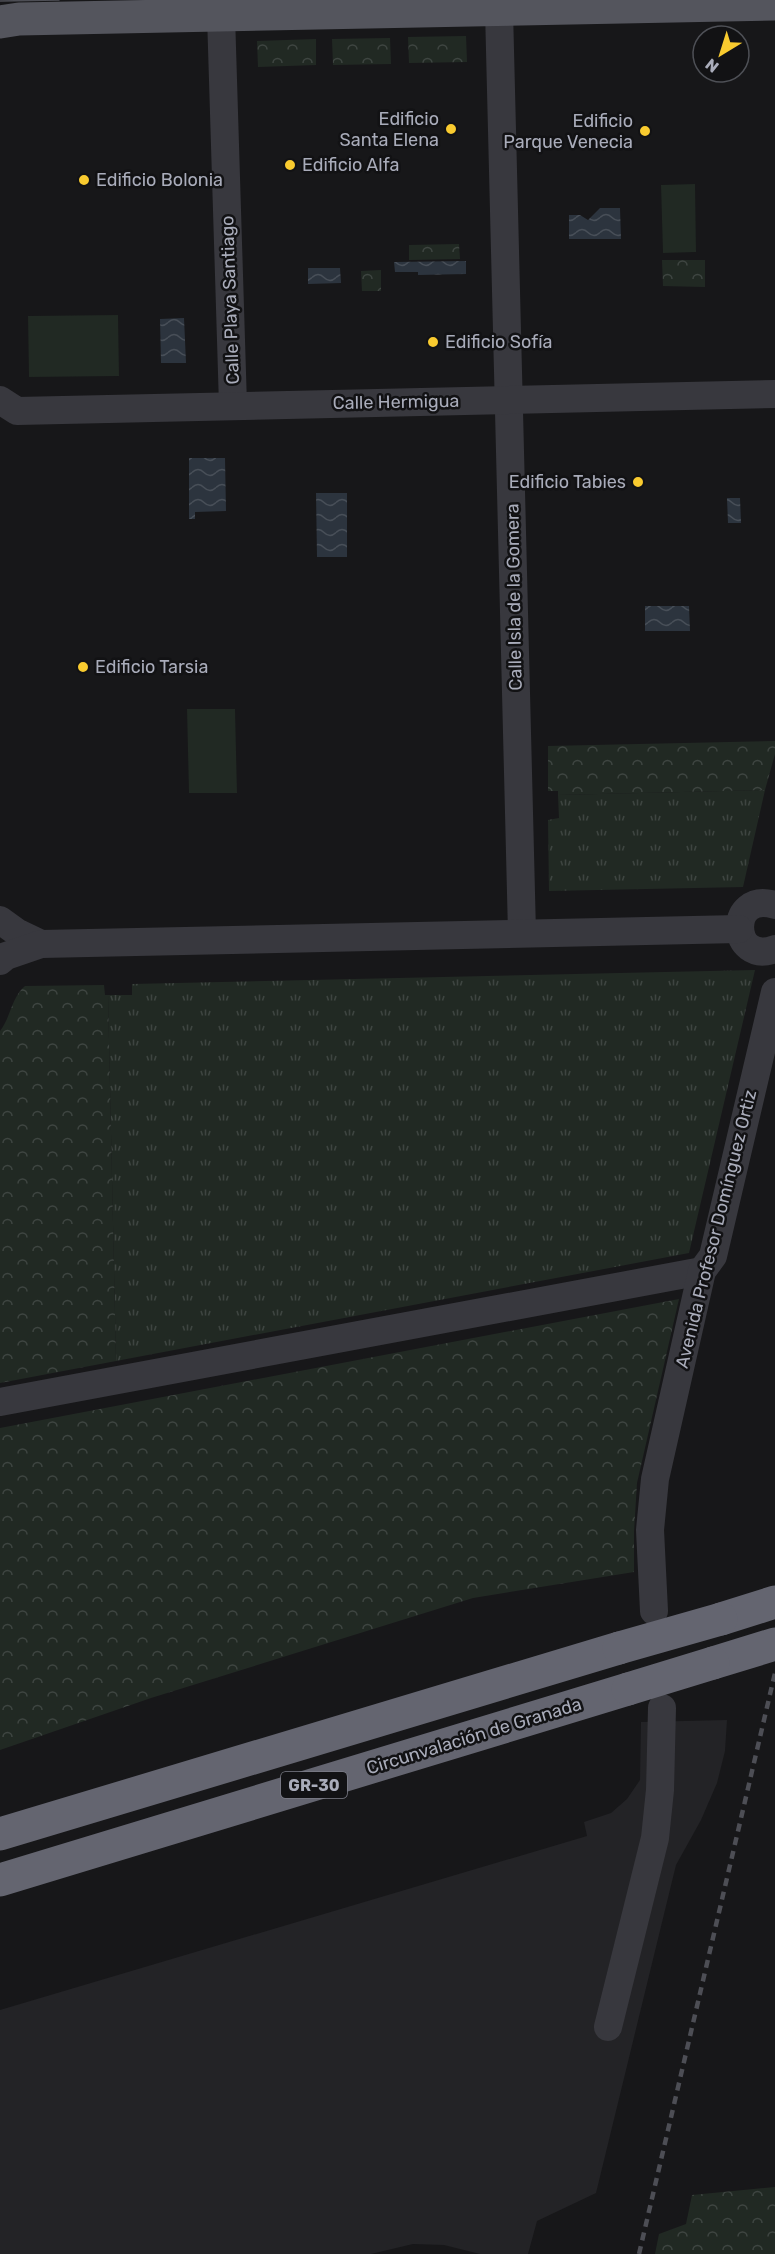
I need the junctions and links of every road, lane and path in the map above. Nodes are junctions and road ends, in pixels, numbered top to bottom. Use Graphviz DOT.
graph roads {
  1 [pos="775,4"];
  2 [pos="499,10"];
  3 [pos="221,15"];
  4 [pos="0,22"];
  5 [pos="775,394"];
  6 [pos="510,399"];
  7 [pos="233,405"];
  8 [pos="6,411"];
  9 [pos="775,905"];
  10 [pos="0,920"];
  11 [pos="739,929"];
  12 [pos="522,933"];
  13 [pos="41,944"];
  14 [pos="775,949"];
  15 [pos="0,961"];
  16 [pos="775,992"];
  17 [pos="702,1271"];
  18 [pos="0,1402"];
  19 [pos="749,1610"];
  20 [pos="654,1611"];
  21 [pos="775,1644"];
  22 [pos="662,1708"];
  23 [pos="0,1834"];
  24 [pos="0,1880"];
  25 [pos="608,2027"];
  1 -- 2 [label="main road"];
  2 -- 3 [label="main road"];
  2 -- 6 [label="street, Calle Isla de la Gomera"];
  3 -- 4 [label="main road"];
  3 -- 7 [label="street, Calle Playa Santiago"];
  5 -- 6 [label="street, Calle Hermigua"];
  6 -- 7 [label="street, Calle Hermigua"];
  6 -- 12 [label="street, Calle Isla de la Gomera"];
  7 -- 8 [label="street, Calle Hermigua"];
  9 -- 11 [label="street"];
  10 -- 13 [label="street"];
  11 -- 12 [label="street"];
  11 -- 14 [label="street"];
  12 -- 13 [label="street"];
  13 -- 15 [label="street"];
  16 -- 17 [label="street, Avenida Profesor Domínguez Ortiz"];
  17 -- 18 [label="street"];
  17 -- 20 [label="street, Avenida Profesor Domínguez Ortiz"];
  19 -- 23 [label="highway, GR-30, bridge"];
  21 -- 24 [label="highway, Circunvalación de Granada / GR-30, bridge"];
  22 -- 25 [label="street"];
}
